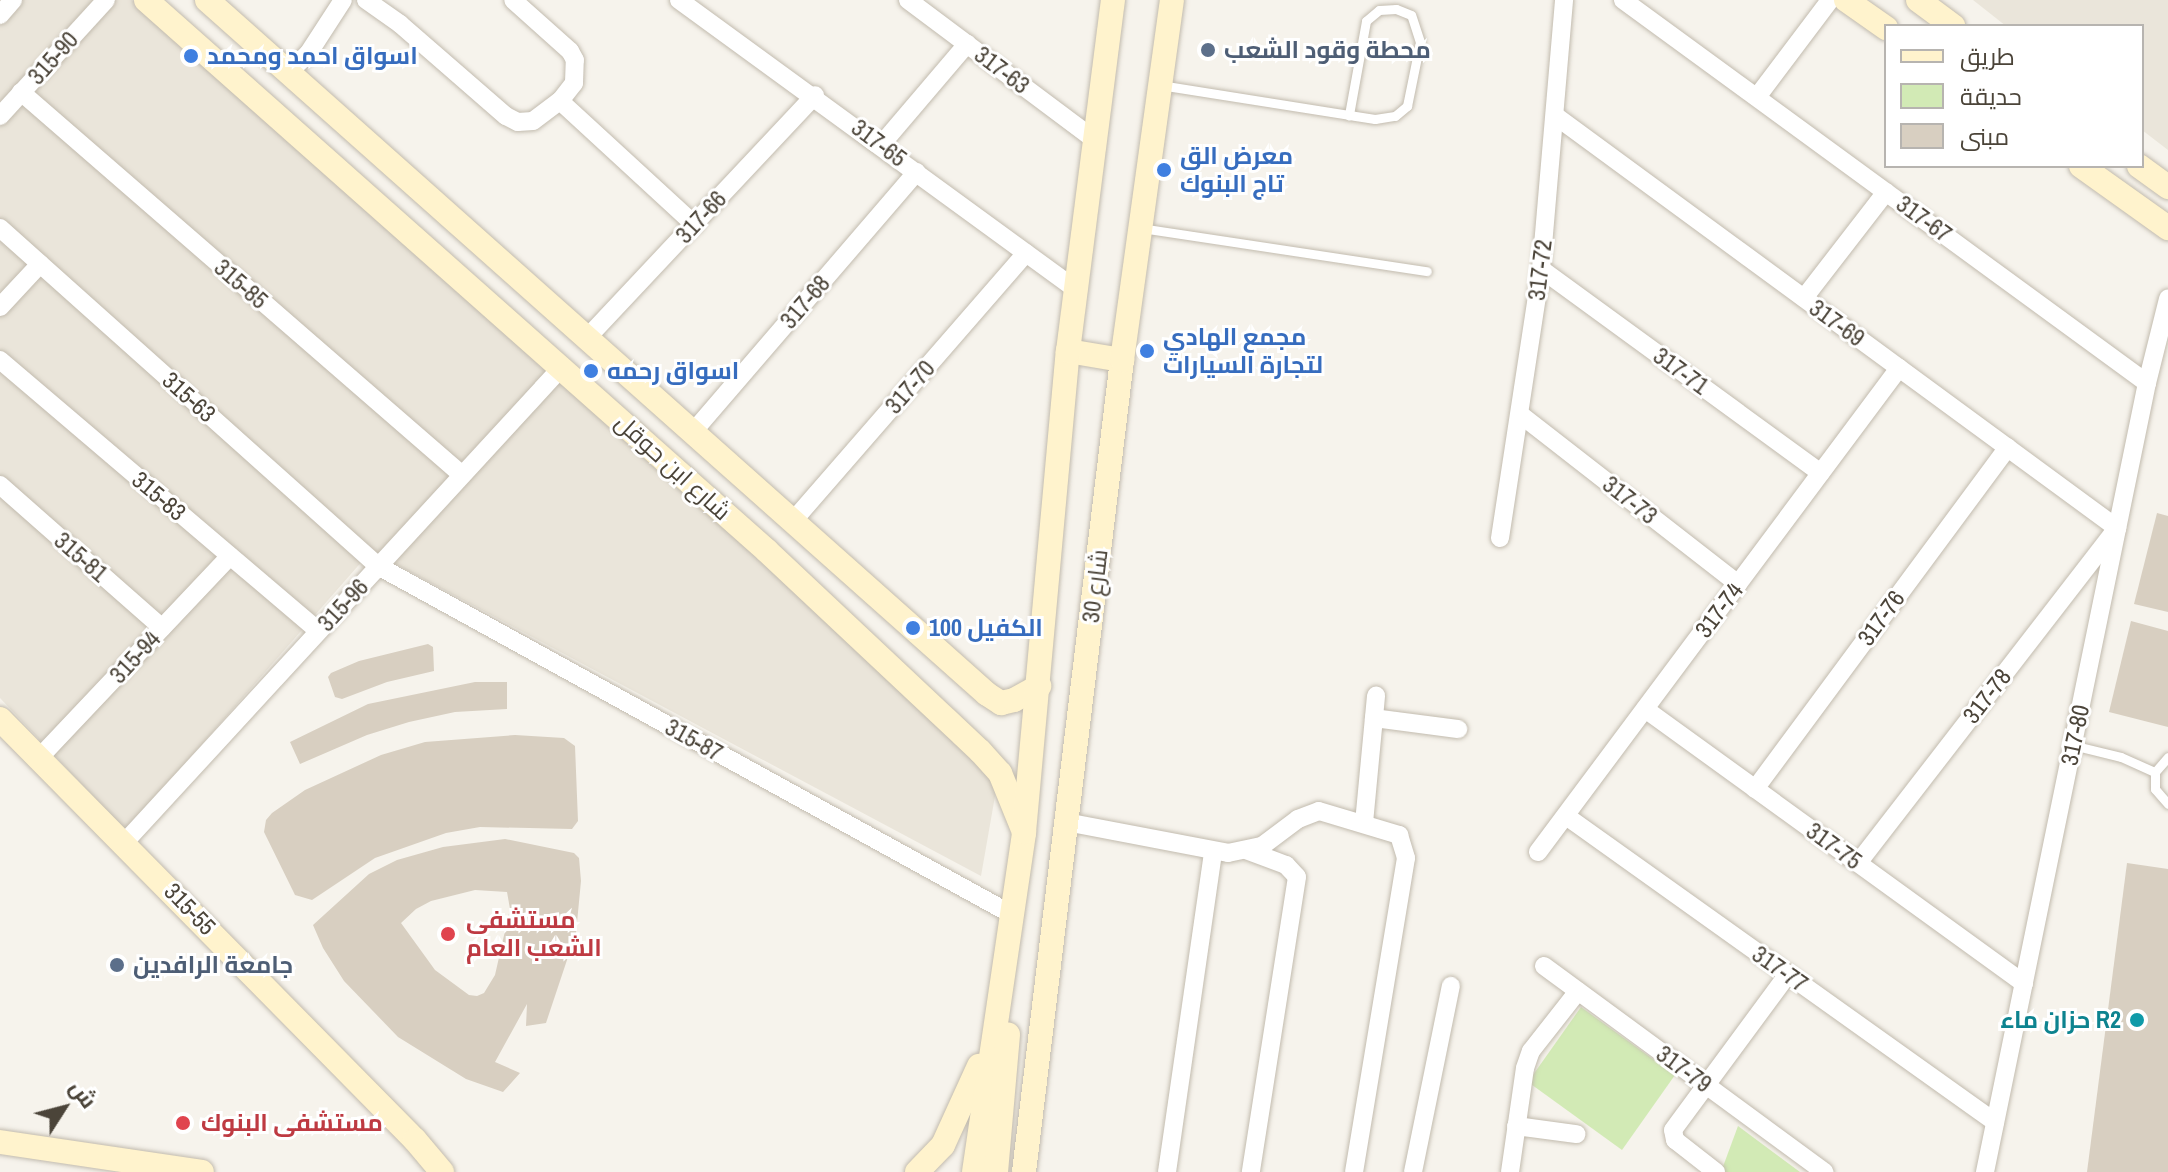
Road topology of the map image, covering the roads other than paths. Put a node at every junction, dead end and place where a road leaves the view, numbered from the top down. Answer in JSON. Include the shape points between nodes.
{"nodes":[{"id":1,"x":13,"y":0,"type":"edge"},
{"id":2,"x":106,"y":0,"type":"edge"},
{"id":3,"x":146,"y":0,"type":"edge"},
{"id":4,"x":207,"y":0,"type":"edge"},
{"id":5,"x":343,"y":0,"type":"edge"},
{"id":6,"x":366,"y":0,"type":"edge"},
{"id":7,"x":513,"y":0,"type":"edge"},
{"id":8,"x":679,"y":0,"type":"edge"},
{"id":9,"x":908,"y":0,"type":"edge"},
{"id":10,"x":1113,"y":0,"type":"edge"},
{"id":11,"x":1172,"y":0,"type":"edge"},
{"id":12,"x":1564,"y":0,"type":"edge"},
{"id":13,"x":1623,"y":0,"type":"edge"},
{"id":14,"x":1830,"y":0,"type":"edge"},
{"id":15,"x":1846,"y":0,"type":"edge"},
{"id":16,"x":1918,"y":0,"type":"edge"},
{"id":17,"x":0,"y":15,"type":"edge"},
{"id":18,"x":1950,"y":24,"type":"edge"},
{"id":19,"x":1884,"y":27,"type":"edge"},
{"id":20,"x":247,"y":36,"type":"junction"},
{"id":21,"x":967,"y":44,"type":"junction"},
{"id":22,"x":221,"y":67,"type":"junction"},
{"id":23,"x":288,"y":73,"type":"junction"},
{"id":24,"x":1160,"y":85,"type":"junction"},
{"id":25,"x":21,"y":92,"type":"junction"},
{"id":26,"x":815,"y":95,"type":"junction"},
{"id":27,"x":1757,"y":97,"type":"junction"},
{"id":28,"x":560,"y":101,"type":"junction"},
{"id":29,"x":1349,"y":115,"type":"junction"},
{"id":30,"x":0,"y":116,"type":"edge"},
{"id":31,"x":1557,"y":117,"type":"junction"},
{"id":32,"x":1095,"y":140,"type":"junction"},
{"id":33,"x":881,"y":145,"type":"junction"},
{"id":34,"x":2084,"y":168,"type":"edge"},
{"id":35,"x":2142,"y":168,"type":"edge"},
{"id":36,"x":917,"y":172,"type":"junction"},
{"id":37,"x":2168,"y":187,"type":"edge"},
{"id":38,"x":1886,"y":192,"type":"junction"},
{"id":39,"x":695,"y":225,"type":"junction"},
{"id":40,"x":0,"y":228,"type":"edge"},
{"id":41,"x":1141,"y":228,"type":"junction"},
{"id":42,"x":2168,"y":228,"type":"edge"},
{"id":43,"x":1026,"y":253,"type":"junction"},
{"id":44,"x":40,"y":264,"type":"junction"},
{"id":45,"x":1541,"y":269,"type":"junction"},
{"id":46,"x":1427,"y":271,"type":"dead end"},
{"id":47,"x":1076,"y":289,"type":"junction"},
{"id":48,"x":1804,"y":298,"type":"junction"},
{"id":49,"x":2168,"y":299,"type":"edge"},
{"id":50,"x":0,"y":307,"type":"edge"},
{"id":51,"x":587,"y":338,"type":"junction"},
{"id":52,"x":1068,"y":351,"type":"junction"},
{"id":53,"x":0,"y":360,"type":"edge"},
{"id":54,"x":1122,"y":360,"type":"junction"},
{"id":55,"x":561,"y":368,"type":"junction"},
{"id":56,"x":1899,"y":368,"type":"junction"},
{"id":57,"x":2147,"y":383,"type":"junction"},
{"id":58,"x":1521,"y":415,"type":"junction"},
{"id":59,"x":693,"y":432,"type":"junction"},
{"id":60,"x":2008,"y":447,"type":"junction"},
{"id":61,"x":1821,"y":473,"type":"junction"},
{"id":62,"x":462,"y":475,"type":"junction"},
{"id":63,"x":0,"y":485,"type":"edge"},
{"id":64,"x":793,"y":521,"type":"junction"},
{"id":65,"x":2117,"y":528,"type":"junction"},
{"id":66,"x":1500,"y":538,"type":"dead end"},
{"id":67,"x":230,"y":556,"type":"junction"},
{"id":68,"x":378,"y":566,"type":"junction"},
{"id":69,"x":1738,"y":584,"type":"junction"},
{"id":70,"x":162,"y":628,"type":"junction"},
{"id":71,"x":318,"y":631,"type":"junction"},
{"id":72,"x":1039,"y":686,"type":"junction"},
{"id":73,"x":1376,"y":696,"type":"dead end"},
{"id":74,"x":1645,"y":709,"type":"junction"},
{"id":75,"x":1374,"y":718,"type":"junction"},
{"id":76,"x":0,"y":719,"type":"edge"},
{"id":77,"x":1458,"y":729,"type":"dead end"},
{"id":78,"x":2072,"y":745,"type":"junction"},
{"id":79,"x":2168,"y":757,"type":"edge"},
{"id":80,"x":39,"y":758,"type":"junction"},
{"id":81,"x":2155,"y":772,"type":"junction"},
{"id":82,"x":1755,"y":789,"type":"junction"},
{"id":83,"x":2168,"y":804,"type":"edge"},
{"id":84,"x":1566,"y":816,"type":"junction"},
{"id":85,"x":1066,"y":822,"type":"junction"},
{"id":86,"x":1364,"y":823,"type":"junction"},
{"id":87,"x":1024,"y":832,"type":"junction"},
{"id":88,"x":125,"y":842,"type":"junction"},
{"id":89,"x":1246,"y":850,"type":"junction"},
{"id":90,"x":1213,"y":852,"type":"junction"},
{"id":91,"x":1538,"y":852,"type":"dead end"},
{"id":92,"x":1858,"y":863,"type":"junction"},
{"id":93,"x":1011,"y":914,"type":"junction"},
{"id":94,"x":1005,"y":957,"type":"junction"},
{"id":95,"x":1544,"y":966,"type":"dead end"},
{"id":96,"x":1788,"y":974,"type":"junction"},
{"id":97,"x":2024,"y":983,"type":"junction"},
{"id":98,"x":1451,"y":986,"type":"dead end"},
{"id":99,"x":1578,"y":991,"type":"junction"},
{"id":100,"x":996,"y":1019,"type":"junction"},
{"id":101,"x":1704,"y":1084,"type":"junction"},
{"id":102,"x":1032,"y":1089,"type":"junction"},
{"id":103,"x":1995,"y":1122,"type":"junction"},
{"id":104,"x":1516,"y":1126,"type":"junction"},
{"id":105,"x":1576,"y":1134,"type":"dead end"},
{"id":106,"x":0,"y":1142,"type":"edge"},
{"id":107,"x":122,"y":1167,"type":"edge"},
{"id":108,"x":202,"y":1172,"type":"edge"},
{"id":109,"x":442,"y":1172,"type":"edge"},
{"id":110,"x":917,"y":1172,"type":"edge"},
{"id":111,"x":974,"y":1172,"type":"edge"},
{"id":112,"x":996,"y":1172,"type":"edge"},
{"id":113,"x":1024,"y":1172,"type":"edge"},
{"id":114,"x":1038,"y":1172,"type":"edge"},
{"id":115,"x":1167,"y":1172,"type":"edge"},
{"id":116,"x":1251,"y":1172,"type":"edge"},
{"id":117,"x":1354,"y":1172,"type":"edge"},
{"id":118,"x":1413,"y":1172,"type":"edge"},
{"id":119,"x":1510,"y":1172,"type":"edge"},
{"id":120,"x":1716,"y":1172,"type":"edge"},
{"id":121,"x":1824,"y":1172,"type":"edge"},
{"id":122,"x":1985,"y":1172,"type":"edge"}],
"edges":[{"from":1,"to":17,"type":"street"},
{"from":2,"to":25,"type":"street","name":"315-90"},
{"from":3,"to":22,"type":"street","name":"شارع ابن حوقل"},
{"from":4,"to":20,"type":"street","name":"شارع ابن حوقل"},
{"from":5,"to":23,"type":"street","via":[[308,54]]},
{"from":6,"to":28,"type":"street","via":[[506,116],[533,121]]},
{"from":7,"to":28,"type":"street","via":[[575,60],[574,83]]},
{"from":8,"to":26,"type":"street","name":"317-65"},
{"from":9,"to":21,"type":"street","name":"317-63"},
{"from":10,"to":32,"type":"street","name":"شارع 30"},
{"from":11,"to":24,"type":"street","name":"شارع 30"},
{"from":12,"to":31,"type":"street","name":"317-72"},
{"from":13,"to":27,"type":"street","name":"317-67"},
{"from":14,"to":27,"type":"street"},
{"from":15,"to":19,"type":"street"},
{"from":16,"to":18,"type":"street"},
{"from":20,"to":22,"type":"street"},
{"from":20,"to":23,"type":"street","name":"شارع ابن حوقل"},
{"from":21,"to":32,"type":"street","name":"317-63"},
{"from":21,"to":33,"type":"street"},
{"from":22,"to":55,"type":"street","name":"شارع ابن حوقل"},
{"from":23,"to":51,"type":"street","name":"شارع ابن حوقل"},
{"from":24,"to":29,"type":"lane"},
{"from":24,"to":41,"type":"street","name":"شارع 30"},
{"from":25,"to":30,"type":"street","name":"315-90"},
{"from":25,"to":62,"type":"street","name":"315-85"},
{"from":26,"to":33,"type":"street","name":"317-65"},
{"from":26,"to":39,"type":"street","name":"317-66"},
{"from":27,"to":38,"type":"street","name":"317-67"},
{"from":28,"to":39,"type":"street"},
{"from":29,"to":29,"type":"lane","via":[[1395,116],[1407,106],[1420,42],[1411,15],[1379,10],[1366,21]]},
{"from":31,"to":45,"type":"street","name":"317-72"},
{"from":31,"to":48,"type":"street","name":"317-69"},
{"from":32,"to":47,"type":"street","name":"شارع 30"},
{"from":33,"to":36,"type":"street","name":"317-65"},
{"from":34,"to":42,"type":"street"},
{"from":35,"to":37,"type":"street"},
{"from":36,"to":43,"type":"street","name":"317-65"},
{"from":36,"to":59,"type":"street","name":"317-68"},
{"from":38,"to":48,"type":"street"},
{"from":38,"to":57,"type":"street","name":"317-67"},
{"from":39,"to":51,"type":"street","name":"317-66"},
{"from":40,"to":44,"type":"street","name":"315-63"},
{"from":41,"to":46,"type":"lane"},
{"from":41,"to":54,"type":"street","name":"شارع 30"},
{"from":43,"to":47,"type":"street","name":"317-65"},
{"from":43,"to":64,"type":"street","name":"317-70"},
{"from":44,"to":50,"type":"street"},
{"from":44,"to":68,"type":"street","name":"315-63"},
{"from":45,"to":58,"type":"street","name":"317-72"},
{"from":45,"to":61,"type":"street","name":"317-71"},
{"from":47,"to":52,"type":"street","name":"شارع 30"},
{"from":48,"to":56,"type":"street","name":"317-69"},
{"from":49,"to":57,"type":"street","name":"317-80"},
{"from":51,"to":59,"type":"street","name":"شارع ابن حوقل"},
{"from":52,"to":54,"type":"street"},
{"from":52,"to":72,"type":"street","name":"شارع 30"},
{"from":53,"to":67,"type":"street","name":"315-83"},
{"from":54,"to":85,"type":"street","name":"شارع 30"},
{"from":55,"to":62,"type":"street","name":"315-96"},
{"from":55,"to":87,"type":"street","name":"شارع ابن حوقل","via":[[980,751],[1000,773]]},
{"from":56,"to":60,"type":"street","name":"317-69"},
{"from":56,"to":61,"type":"street","name":"317-74"},
{"from":57,"to":65,"type":"street","name":"317-80"},
{"from":58,"to":66,"type":"street","name":"317-72"},
{"from":58,"to":69,"type":"street","name":"317-73"},
{"from":59,"to":64,"type":"street","name":"شارع ابن حوقل"},
{"from":60,"to":65,"type":"street","name":"317-69"},
{"from":60,"to":82,"type":"street","name":"317-76"},
{"from":61,"to":69,"type":"street","name":"317-74"},
{"from":62,"to":68,"type":"street","name":"315-96"},
{"from":63,"to":70,"type":"street","name":"315-81"},
{"from":64,"to":72,"type":"street","name":"شارع ابن حوقل","via":[[987,694],[1001,703]]},
{"from":65,"to":78,"type":"street","name":"317-80"},
{"from":65,"to":92,"type":"street","name":"317-78"},
{"from":67,"to":70,"type":"street","name":"315-94"},
{"from":67,"to":71,"type":"street","name":"315-83"},
{"from":68,"to":71,"type":"street","name":"315-96"},
{"from":68,"to":93,"type":"street","name":"315-87"},
{"from":69,"to":74,"type":"street","name":"317-74"},
{"from":70,"to":80,"type":"street","name":"315-94"},
{"from":71,"to":88,"type":"street","name":"315-96"},
{"from":72,"to":87,"type":"street","name":"شارع 30"},
{"from":73,"to":75,"type":"street"},
{"from":74,"to":82,"type":"street","name":"317-75"},
{"from":74,"to":84,"type":"street","name":"317-74"},
{"from":75,"to":77,"type":"street"},
{"from":75,"to":86,"type":"street"},
{"from":76,"to":80,"type":"street","name":"315-55"},
{"from":78,"to":81,"type":"lane"},
{"from":78,"to":97,"type":"street","name":"317-80"},
{"from":79,"to":81,"type":"lane"},
{"from":80,"to":88,"type":"street","name":"315-55"},
{"from":81,"to":83,"type":"lane","via":[[2155,789]]},
{"from":82,"to":92,"type":"street","name":"317-75"},
{"from":84,"to":91,"type":"street","name":"317-74"},
{"from":84,"to":96,"type":"street","name":"317-77"},
{"from":85,"to":90,"type":"street"},
{"from":85,"to":102,"type":"street","name":"شارع 30"},
{"from":86,"to":89,"type":"street","via":[[1330,812],[1308,814],[1275,839]]},
{"from":86,"to":117,"type":"street","via":[[1399,835],[1406,858]]},
{"from":87,"to":93,"type":"street","name":"شارع 30"},
{"from":88,"to":109,"type":"street","name":"315-55"},
{"from":89,"to":90,"type":"street"},
{"from":89,"to":116,"type":"street","via":[[1286,865],[1297,877]]},
{"from":90,"to":115,"type":"street"},
{"from":92,"to":97,"type":"street","name":"317-75"},
{"from":93,"to":94,"type":"street","name":"شارع 30"},
{"from":94,"to":100,"type":"street","name":"شارع 30"},
{"from":94,"to":112,"type":"street","via":[[1008,1039]]},
{"from":95,"to":99,"type":"street","name":"317-79"},
{"from":96,"to":101,"type":"street"},
{"from":96,"to":103,"type":"street","name":"317-77"},
{"from":97,"to":103,"type":"street","name":"317-80"},
{"from":98,"to":118,"type":"street"},
{"from":99,"to":101,"type":"street","name":"317-79"},
{"from":99,"to":104,"type":"street","via":[[1531,1051]]},
{"from":100,"to":110,"type":"street","via":[[943,1145]]},
{"from":100,"to":111,"type":"street","name":"شارع 30"},
{"from":101,"to":120,"type":"street","via":[[1673,1130],[1675,1140]]},
{"from":101,"to":121,"type":"street","name":"317-79"},
{"from":102,"to":113,"type":"street","name":"شارع 30"},
{"from":102,"to":114,"type":"street"},
{"from":103,"to":122,"type":"street","name":"317-80"},
{"from":104,"to":105,"type":"street"},
{"from":104,"to":119,"type":"street"},
{"from":106,"to":107,"type":"street"},
{"from":107,"to":108,"type":"street"}]}
